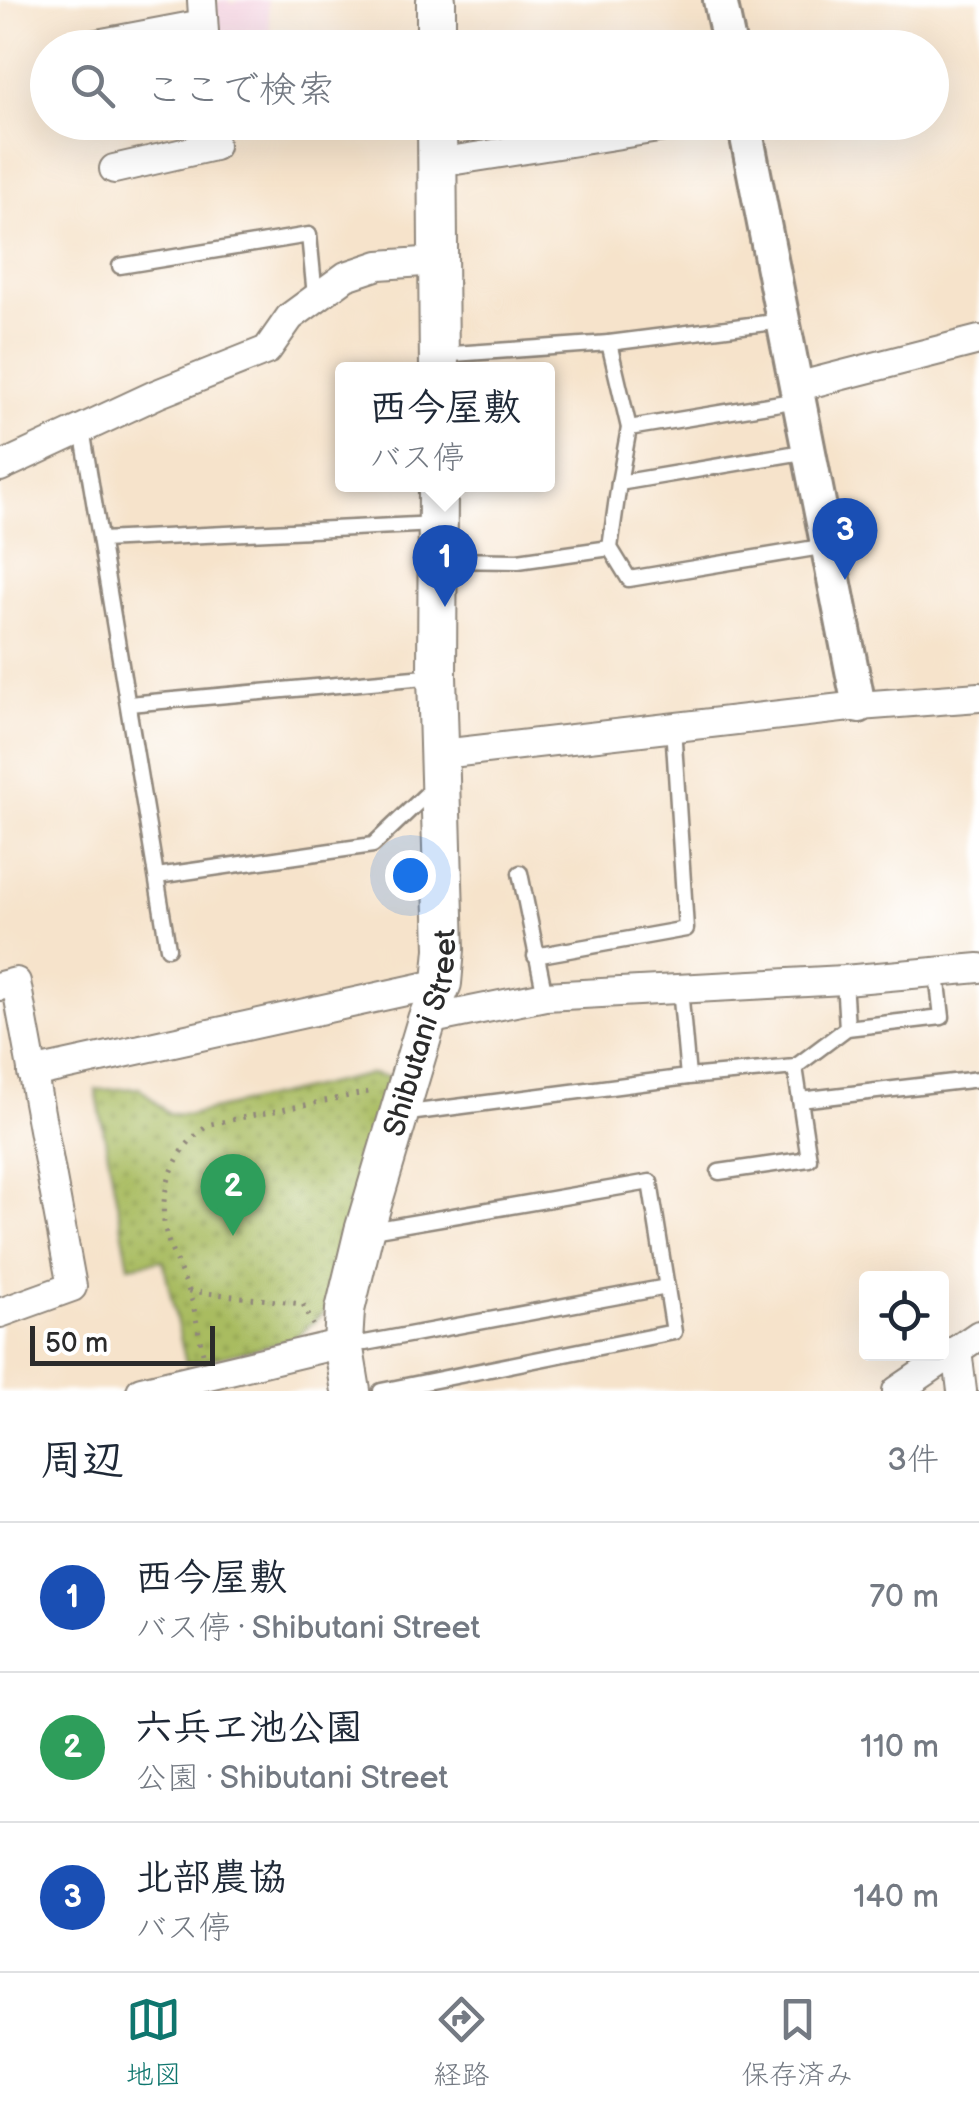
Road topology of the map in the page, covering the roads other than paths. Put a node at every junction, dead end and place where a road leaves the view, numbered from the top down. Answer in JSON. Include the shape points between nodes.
{"nodes":[{"id":1,"x":436,"y":0,"type":"edge"},
{"id":2,"x":720,"y":0,"type":"edge"},
{"id":3,"x":203,"y":24,"type":"edge"},
{"id":4,"x":171,"y":30,"type":"edge"},
{"id":5,"x":436,"y":30,"type":"edge"},
{"id":6,"x":726,"y":30,"type":"edge"},
{"id":7,"x":214,"y":140,"type":"edge"},
{"id":8,"x":437,"y":140,"type":"edge"},
{"id":9,"x":582,"y":140,"type":"edge"},
{"id":10,"x":748,"y":140,"type":"edge"},
{"id":11,"x":437,"y":163,"type":"junction"},
{"id":12,"x":114,"y":169,"type":"dead end"},
{"id":13,"x":438,"y":261,"type":"junction"},
{"id":14,"x":120,"y":266,"type":"dead end"},
{"id":15,"x":315,"y":296,"type":"junction"},
{"id":16,"x":783,"y":320,"type":"junction"},
{"id":17,"x":979,"y":340,"type":"edge"},
{"id":18,"x":609,"y":342,"type":"junction"},
{"id":19,"x":439,"y":362,"type":"edge"},
{"id":20,"x":798,"y":393,"type":"junction"},
{"id":21,"x":629,"y":428,"type":"junction"},
{"id":22,"x":82,"y":429,"type":"junction"},
{"id":23,"x":809,"y":451,"type":"junction"},
{"id":24,"x":0,"y":467,"type":"edge"},
{"id":25,"x":619,"y":483,"type":"junction"},
{"id":26,"x":438,"y":492,"type":"edge"},
{"id":27,"x":101,"y":540,"type":"junction"},
{"id":28,"x":438,"y":542,"type":"junction"},
{"id":29,"x":828,"y":546,"type":"junction"},
{"id":30,"x":610,"y":548,"type":"junction"},
{"id":31,"x":437,"y":676,"type":"junction"},
{"id":32,"x":979,"y":697,"type":"edge"},
{"id":33,"x":129,"y":704,"type":"junction"},
{"id":34,"x":859,"y":706,"type":"junction"},
{"id":35,"x":672,"y":726,"type":"junction"},
{"id":36,"x":442,"y":766,"type":"junction"},
{"id":37,"x":520,"y":873,"type":"dead end"},
{"id":38,"x":157,"y":876,"type":"junction"},
{"id":39,"x":168,"y":948,"type":"dead end"},
{"id":40,"x":535,"y":956,"type":"junction"},
{"id":41,"x":979,"y":968,"type":"edge"},
{"id":42,"x":937,"y":974,"type":"junction"},
{"id":43,"x":844,"y":980,"type":"junction"},
{"id":44,"x":442,"y":983,"type":"junction"},
{"id":45,"x":0,"y":986,"type":"edge"},
{"id":46,"x":680,"y":987,"type":"junction"},
{"id":47,"x":545,"y":996,"type":"junction"},
{"id":48,"x":427,"y":1020,"type":"junction"},
{"id":49,"x":847,"y":1028,"type":"junction"},
{"id":50,"x":795,"y":1067,"type":"junction"},
{"id":51,"x":32,"y":1073,"type":"junction"},
{"id":52,"x":688,"y":1077,"type":"junction"},
{"id":53,"x":979,"y":1079,"type":"edge"},
{"id":54,"x":800,"y":1100,"type":"junction"},
{"id":55,"x":390,"y":1103,"type":"junction"},
{"id":56,"x":718,"y":1172,"type":"dead end"},
{"id":57,"x":364,"y":1231,"type":"junction"},
{"id":58,"x":667,"y":1288,"type":"junction"},
{"id":59,"x":0,"y":1313,"type":"edge"},
{"id":60,"x":328,"y":1336,"type":"junction"},
{"id":61,"x":968,"y":1343,"type":"edge"},
{"id":62,"x":141,"y":1391,"type":"edge"},
{"id":63,"x":351,"y":1391,"type":"edge"},
{"id":64,"x":381,"y":1391,"type":"edge"},
{"id":65,"x":896,"y":1391,"type":"edge"},
{"id":66,"x":962,"y":1391,"type":"edge"}],
"edges":[{"from":1,"to":5,"type":"main road"},
{"from":2,"to":6,"type":"street"},
{"from":3,"to":4,"type":"street"},
{"from":7,"to":12,"type":"street","via":[[214,146]]},
{"from":8,"to":11,"type":"main road"},
{"from":9,"to":11,"type":"street"},
{"from":10,"to":16,"type":"street"},
{"from":11,"to":13,"type":"main road"},
{"from":13,"to":15,"type":"street","via":[[379,266]]},
{"from":13,"to":19,"type":"main road"},
{"from":14,"to":15,"type":"lane","via":[[310,235]]},
{"from":15,"to":22,"type":"street","via":[[266,350]]},
{"from":16,"to":18,"type":"lane"},
{"from":16,"to":20,"type":"street"},
{"from":17,"to":20,"type":"street"},
{"from":18,"to":19,"type":"lane"},
{"from":18,"to":21,"type":"lane"},
{"from":20,"to":21,"type":"lane"},
{"from":20,"to":23,"type":"street"},
{"from":21,"to":25,"type":"lane"},
{"from":22,"to":24,"type":"street"},
{"from":22,"to":27,"type":"lane"},
{"from":23,"to":25,"type":"lane"},
{"from":23,"to":29,"type":"street"},
{"from":25,"to":30,"type":"lane"},
{"from":26,"to":28,"type":"main road","name":"Shibutani Street"},
{"from":27,"to":28,"type":"lane"},
{"from":27,"to":33,"type":"lane"},
{"from":28,"to":30,"type":"lane","via":[[518,561]]},
{"from":28,"to":31,"type":"main road","name":"Shibutani Street"},
{"from":29,"to":30,"type":"lane","via":[[629,580]]},
{"from":29,"to":34,"type":"street"},
{"from":31,"to":33,"type":"lane"},
{"from":31,"to":36,"type":"main road","name":"Shibutani Street"},
{"from":32,"to":34,"type":"street"},
{"from":33,"to":38,"type":"lane"},
{"from":34,"to":35,"type":"street"},
{"from":35,"to":36,"type":"street"},
{"from":35,"to":40,"type":"lane","via":[[686,929]]},
{"from":36,"to":38,"type":"lane","via":[[373,845]]},
{"from":36,"to":44,"type":"main road","name":"Shibutani Street"},
{"from":37,"to":40,"type":"lane"},
{"from":38,"to":39,"type":"lane"},
{"from":40,"to":47,"type":"lane"},
{"from":41,"to":42,"type":"street"},
{"from":42,"to":43,"type":"street"},
{"from":42,"to":49,"type":"lane","via":[[942,1017]]},
{"from":43,"to":46,"type":"street"},
{"from":43,"to":49,"type":"lane"},
{"from":44,"to":48,"type":"main road","name":"Shibutani Street"},
{"from":44,"to":51,"type":"street"},
{"from":45,"to":51,"type":"street","via":[[16,982]]},
{"from":46,"to":47,"type":"street"},
{"from":46,"to":52,"type":"lane"},
{"from":47,"to":48,"type":"street"},
{"from":48,"to":55,"type":"main road","name":"Shibutani Street"},
{"from":49,"to":50,"type":"lane"},
{"from":50,"to":52,"type":"lane"},
{"from":50,"to":54,"type":"lane"},
{"from":51,"to":59,"type":"street","via":[[72,1286]]},
{"from":52,"to":55,"type":"lane"},
{"from":53,"to":54,"type":"lane"},
{"from":54,"to":56,"type":"lane","via":[[809,1159]]},
{"from":55,"to":57,"type":"main road","name":"Shibutani Street"},
{"from":57,"to":58,"type":"lane","via":[[650,1182]]},
{"from":57,"to":60,"type":"main road","name":"Shibutani Street","via":[[345,1310]]},
{"from":58,"to":60,"type":"lane","via":[[366,1343]]},
{"from":58,"to":64,"type":"lane","via":[[674,1332]]},
{"from":60,"to":62,"type":"street"},
{"from":60,"to":63,"type":"main road","name":"Shibutani Street"},
{"from":61,"to":65,"type":"street"},
{"from":61,"to":66,"type":"street"}]}
